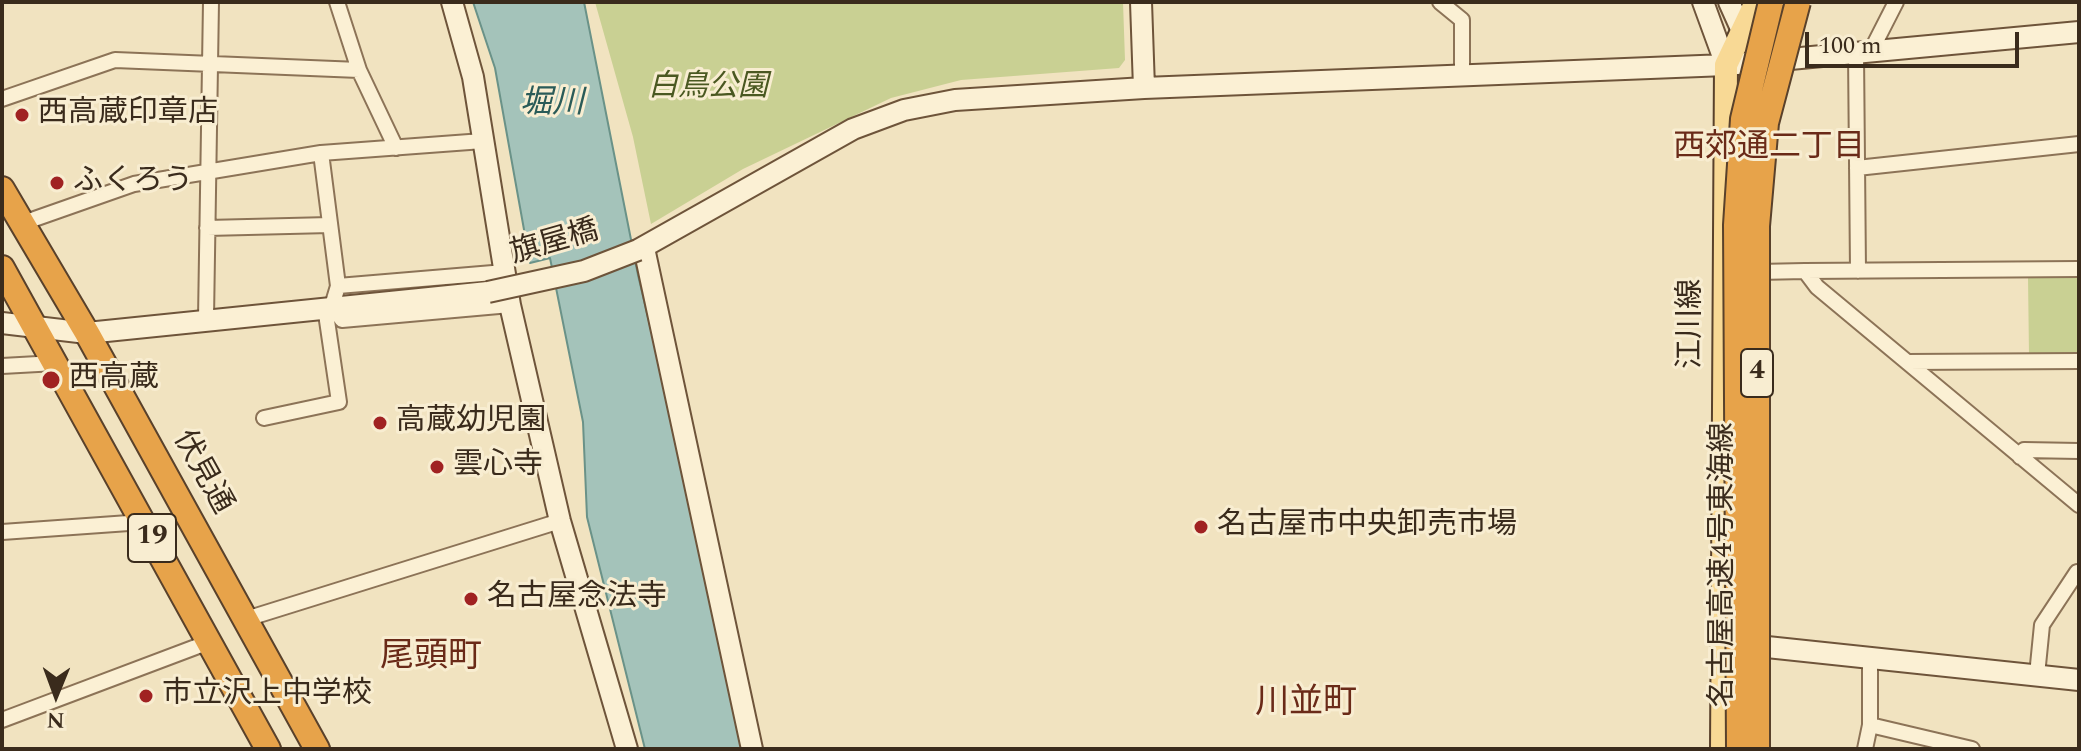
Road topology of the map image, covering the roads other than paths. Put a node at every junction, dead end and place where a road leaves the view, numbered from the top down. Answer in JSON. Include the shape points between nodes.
{"nodes":[{"id":1,"x":211,"y":2,"type":"edge"},
{"id":2,"x":337,"y":2,"type":"edge"},
{"id":3,"x":452,"y":2,"type":"edge"},
{"id":4,"x":1141,"y":2,"type":"edge"},
{"id":5,"x":1440,"y":2,"type":"edge"},
{"id":6,"x":1703,"y":2,"type":"edge"},
{"id":7,"x":1729,"y":2,"type":"edge"},
{"id":8,"x":1756,"y":2,"type":"edge"},
{"id":9,"x":1771,"y":2,"type":"edge"},
{"id":10,"x":1795,"y":2,"type":"edge"},
{"id":11,"x":1896,"y":2,"type":"edge"},
{"id":12,"x":2079,"y":32,"type":"edge"},
{"id":13,"x":1742,"y":35,"type":"junction"},
{"id":14,"x":1863,"y":52,"type":"junction"},
{"id":15,"x":1763,"y":62,"type":"junction"},
{"id":16,"x":210,"y":64,"type":"junction"},
{"id":17,"x":1726,"y":65,"type":"junction"},
{"id":18,"x":359,"y":70,"type":"junction"},
{"id":19,"x":1462,"y":76,"type":"junction"},
{"id":20,"x":1144,"y":88,"type":"junction"},
{"id":21,"x":2,"y":99,"type":"edge"},
{"id":22,"x":483,"y":141,"type":"junction"},
{"id":23,"x":2079,"y":144,"type":"edge"},
{"id":24,"x":396,"y":148,"type":"junction"},
{"id":25,"x":321,"y":153,"type":"junction"},
{"id":26,"x":1857,"y":168,"type":"junction"},
{"id":27,"x":208,"y":172,"type":"junction"},
{"id":28,"x":2,"y":189,"type":"edge"},
{"id":29,"x":23,"y":223,"type":"junction"},
{"id":30,"x":330,"y":225,"type":"junction"},
{"id":31,"x":207,"y":228,"type":"junction"},
{"id":32,"x":641,"y":249,"type":"junction"},
{"id":33,"x":2,"y":268,"type":"edge"},
{"id":34,"x":2079,"y":269,"type":"edge"},
{"id":35,"x":1805,"y":271,"type":"junction"},
{"id":36,"x":1858,"y":271,"type":"junction"},
{"id":37,"x":505,"y":272,"type":"junction"},
{"id":38,"x":1758,"y":272,"type":"junction"},
{"id":39,"x":338,"y":286,"type":"junction"},
{"id":40,"x":510,"y":305,"type":"junction"},
{"id":41,"x":333,"y":311,"type":"junction"},
{"id":42,"x":206,"y":318,"type":"junction"},
{"id":43,"x":2,"y":323,"type":"edge"},
{"id":44,"x":36,"y":326,"type":"junction"},
{"id":45,"x":87,"y":333,"type":"junction"},
{"id":46,"x":2079,"y":361,"type":"edge"},
{"id":47,"x":1907,"y":362,"type":"junction"},
{"id":48,"x":56,"y":363,"type":"junction"},
{"id":49,"x":2,"y":366,"type":"edge"},
{"id":50,"x":264,"y":418,"type":"dead end"},
{"id":51,"x":2079,"y":451,"type":"edge"},
{"id":52,"x":2020,"y":457,"type":"junction"},
{"id":53,"x":2079,"y":505,"type":"edge"},
{"id":54,"x":560,"y":521,"type":"junction"},
{"id":55,"x":143,"y":522,"type":"junction"},
{"id":56,"x":2,"y":532,"type":"edge"},
{"id":57,"x":2079,"y":574,"type":"edge"},
{"id":58,"x":246,"y":619,"type":"junction"},
{"id":59,"x":209,"y":642,"type":"junction"},
{"id":60,"x":1767,"y":647,"type":"junction"},
{"id":61,"x":1870,"y":658,"type":"junction"},
{"id":62,"x":2037,"y":675,"type":"junction"},
{"id":63,"x":2079,"y":680,"type":"edge"},
{"id":64,"x":2,"y":720,"type":"edge"},
{"id":65,"x":1870,"y":725,"type":"junction"},
{"id":66,"x":268,"y":749,"type":"edge"},
{"id":67,"x":317,"y":749,"type":"edge"},
{"id":68,"x":627,"y":749,"type":"edge"},
{"id":69,"x":752,"y":749,"type":"edge"},
{"id":70,"x":1722,"y":749,"type":"edge"},
{"id":71,"x":1739,"y":749,"type":"edge"},
{"id":72,"x":1757,"y":749,"type":"edge"},
{"id":73,"x":1767,"y":749,"type":"edge"},
{"id":74,"x":1865,"y":749,"type":"edge"},
{"id":75,"x":1972,"y":749,"type":"edge"}],
"edges":[{"from":1,"to":16,"type":"street"},
{"from":2,"to":18,"type":"street"},
{"from":3,"to":22,"type":"street","via":[[473,77]]},
{"from":4,"to":20,"type":"street"},
{"from":5,"to":19,"type":"street","via":[[1462,20]]},
{"from":6,"to":17,"type":"street"},
{"from":7,"to":13,"type":"street"},
{"from":8,"to":13,"type":"main road","name":"江川線"},
{"from":9,"to":71,"type":"highway","name":"名古屋高速4号東海線","number":"4","bridge":true,"via":[[1743,119],[1736,225]]},
{"from":10,"to":15,"type":"main road"},
{"from":10,"to":72,"type":"highway","name":"名古屋高速4号東海線","number":"4","bridge":true,"via":[[1766,123],[1758,211]]},
{"from":11,"to":14,"type":"street"},
{"from":12,"to":14,"type":"street","name":"旗屋橋"},
{"from":13,"to":15,"type":"street"},
{"from":13,"to":17,"type":"main road","name":"江川線"},
{"from":14,"to":15,"type":"street","name":"旗屋橋"},
{"from":14,"to":26,"type":"street"},
{"from":15,"to":17,"type":"street","name":"旗屋橋"},
{"from":15,"to":38,"type":"main road"},
{"from":16,"to":18,"type":"street"},
{"from":16,"to":21,"type":"street","via":[[115,60]]},
{"from":16,"to":27,"type":"street"},
{"from":17,"to":19,"type":"street","name":"旗屋橋"},
{"from":17,"to":70,"type":"main road","name":"江川線"},
{"from":18,"to":24,"type":"street"},
{"from":19,"to":20,"type":"street","name":"旗屋橋"},
{"from":20,"to":32,"type":"street","name":"旗屋橋","via":[[997,95],[904,110],[811,151]]},
{"from":22,"to":24,"type":"street"},
{"from":22,"to":37,"type":"street"},
{"from":23,"to":26,"type":"street"},
{"from":24,"to":25,"type":"street"},
{"from":25,"to":27,"type":"street"},
{"from":25,"to":30,"type":"street"},
{"from":26,"to":36,"type":"street"},
{"from":27,"to":29,"type":"street","via":[[134,184]]},
{"from":27,"to":31,"type":"street"},
{"from":28,"to":29,"type":"highway","name":"伏見通","number":"19"},
{"from":29,"to":45,"type":"highway","name":"伏見通","number":"19"},
{"from":30,"to":31,"type":"street"},
{"from":30,"to":39,"type":"street"},
{"from":31,"to":42,"type":"street"},
{"from":32,"to":41,"type":"street","name":"旗屋橋","bridge":true,"via":[[584,271],[488,292]]},
{"from":32,"to":69,"type":"street"},
{"from":33,"to":44,"type":"highway","number":"19"},
{"from":34,"to":36,"type":"street"},
{"from":35,"to":36,"type":"street"},
{"from":35,"to":38,"type":"street"},
{"from":35,"to":47,"type":"street"},
{"from":37,"to":39,"type":"street"},
{"from":37,"to":40,"type":"street"},
{"from":38,"to":60,"type":"main road"},
{"from":39,"to":41,"type":"street"},
{"from":40,"to":41,"type":"street"},
{"from":40,"to":54,"type":"street"},
{"from":41,"to":42,"type":"street","name":"旗屋橋"},
{"from":41,"to":50,"type":"street","via":[[339,402]]},
{"from":42,"to":45,"type":"street","name":"旗屋橋"},
{"from":43,"to":44,"type":"street","name":"旗屋橋"},
{"from":44,"to":45,"type":"street","name":"旗屋橋"},
{"from":44,"to":48,"type":"highway","number":"19"},
{"from":45,"to":58,"type":"highway","name":"伏見通","number":"19"},
{"from":46,"to":47,"type":"street"},
{"from":47,"to":52,"type":"street"},
{"from":48,"to":49,"type":"street"},
{"from":48,"to":55,"type":"highway","number":"19"},
{"from":51,"to":52,"type":"street","via":[[2024,450]]},
{"from":52,"to":53,"type":"street"},
{"from":54,"to":58,"type":"street"},
{"from":54,"to":68,"type":"street"},
{"from":55,"to":56,"type":"street"},
{"from":55,"to":59,"type":"highway","number":"19"},
{"from":57,"to":62,"type":"street","via":[[2042,625]]},
{"from":58,"to":67,"type":"highway","name":"伏見通","number":"19"},
{"from":59,"to":64,"type":"street"},
{"from":59,"to":66,"type":"highway","number":"19"},
{"from":60,"to":61,"type":"street"},
{"from":60,"to":73,"type":"main road"},
{"from":61,"to":62,"type":"street"},
{"from":61,"to":65,"type":"street"},
{"from":62,"to":63,"type":"street"},
{"from":65,"to":74,"type":"street"},
{"from":65,"to":75,"type":"street"}]}
